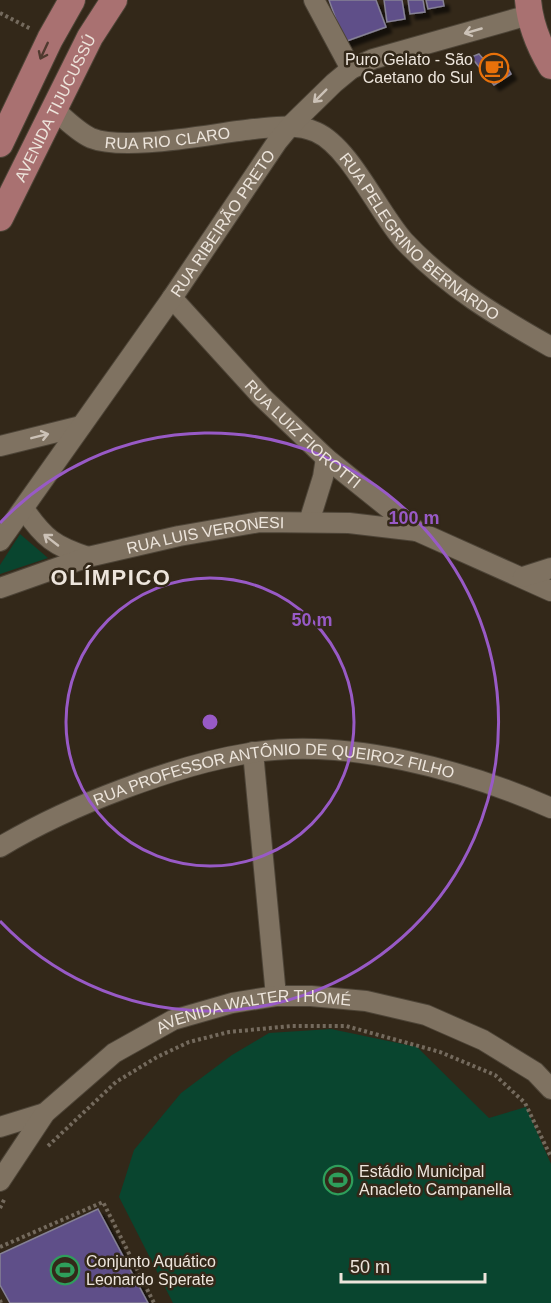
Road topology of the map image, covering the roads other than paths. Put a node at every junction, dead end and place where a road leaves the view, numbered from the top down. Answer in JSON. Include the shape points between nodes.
{"nodes":[{"id":1,"x":72,"y":0,"type":"edge"},
{"id":2,"x":114,"y":0,"type":"edge"},
{"id":3,"x":314,"y":0,"type":"edge"},
{"id":4,"x":528,"y":8,"type":"edge"},
{"id":5,"x":551,"y":66,"type":"edge"},
{"id":6,"x":351,"y":69,"type":"junction"},
{"id":7,"x":55,"y":110,"type":"junction"},
{"id":8,"x":291,"y":125,"type":"junction"},
{"id":9,"x":0,"y":144,"type":"edge"},
{"id":10,"x":0,"y":218,"type":"edge"},
{"id":11,"x":172,"y":298,"type":"junction"},
{"id":12,"x":551,"y":347,"type":"edge"},
{"id":13,"x":81,"y":426,"type":"junction"},
{"id":14,"x":0,"y":446,"type":"edge"},
{"id":15,"x":326,"y":458,"type":"junction"},
{"id":16,"x":24,"y":509,"type":"junction"},
{"id":17,"x":309,"y":522,"type":"junction"},
{"id":18,"x":417,"y":531,"type":"junction"},
{"id":19,"x":0,"y":541,"type":"edge"},
{"id":20,"x":88,"y":557,"type":"junction"},
{"id":21,"x":551,"y":568,"type":"edge"},
{"id":22,"x":523,"y":577,"type":"junction"},
{"id":23,"x":0,"y":588,"type":"edge"},
{"id":24,"x":551,"y":591,"type":"edge"},
{"id":25,"x":253,"y":752,"type":"junction"},
{"id":26,"x":551,"y":808,"type":"edge"},
{"id":27,"x":0,"y":847,"type":"edge"},
{"id":28,"x":276,"y":996,"type":"junction"},
{"id":29,"x":551,"y":1089,"type":"edge"},
{"id":30,"x":45,"y":1113,"type":"junction"},
{"id":31,"x":0,"y":1126,"type":"edge"},
{"id":32,"x":5,"y":1187,"type":"edge"}],
"edges":[{"from":1,"to":9,"type":"main road","name":"AVENIDA TIJUCUSSÚ","one_way":true},
{"from":2,"to":7,"type":"main road","name":"AVENIDA TIJUCUSSÚ","via":[[90,37]]},
{"from":3,"to":6,"type":"street"},
{"from":4,"to":5,"type":"main road","via":[[541,49]]},
{"from":4,"to":6,"type":"street","name":"RUA RIBEIRÃO PRETO","one_way":true},
{"from":6,"to":8,"type":"street","name":"RUA RIBEIRÃO PRETO","one_way":true},
{"from":7,"to":8,"type":"street","name":"RUA RIO CLARO","via":[[91,138],[112,143]]},
{"from":7,"to":10,"type":"main road","name":"AVENIDA TIJUCUSSÚ"},
{"from":8,"to":11,"type":"street","name":"RUA RIBEIRÃO PRETO"},
{"from":8,"to":12,"type":"street","name":"RUA PELEGRINO BERNARDO","via":[[334,142],[403,239],[435,272],[494,315]]},
{"from":11,"to":13,"type":"street","name":"RUA RIBEIRÃO PRETO"},
{"from":11,"to":15,"type":"street","name":"RUA LUIZ FIOROTTI","via":[[261,397]]},
{"from":14,"to":13,"type":"street","one_way":true},
{"from":13,"to":16,"type":"street","name":"RUA RIBEIRÃO PRETO"},
{"from":15,"to":17,"type":"street"},
{"from":15,"to":18,"type":"street","name":"RUA LUIZ FIOROTTI"},
{"from":16,"to":19,"type":"street","name":"RUA RIBEIRÃO PRETO"},
{"from":20,"to":16,"type":"street","one_way":true,"via":[[49,540]]},
{"from":17,"to":18,"type":"street","name":"RUA LUIS VERONESI"},
{"from":17,"to":20,"type":"street","name":"RUA LUIS VERONESI","via":[[260,522]]},
{"from":18,"to":22,"type":"street","name":"RUA LUIZ FIOROTTI"},
{"from":20,"to":23,"type":"street","name":"RUA LUIS VERONESI"},
{"from":21,"to":22,"type":"street"},
{"from":22,"to":24,"type":"street","name":"RUA LUIZ FIOROTTI"},
{"from":25,"to":26,"type":"street","name":"RUA PROFESSOR ANTÔNIO DE QUEIROZ FILHO","via":[[297,749],[365,753],[434,767],[512,791]]},
{"from":25,"to":27,"type":"street","name":"RUA PROFESSOR ANTÔNIO DE QUEIROZ FILHO","via":[[204,761],[73,808]]},
{"from":25,"to":28,"type":"street"},
{"from":28,"to":29,"type":"street","name":"AVENIDA WALTER THOMÉ","via":[[366,1001],[426,1015],[483,1040],[535,1072]]},
{"from":28,"to":30,"type":"street","name":"AVENIDA WALTER THOMÉ","via":[[232,1003],[173,1020],[114,1053]]},
{"from":30,"to":31,"type":"street"},
{"from":30,"to":32,"type":"street","name":"AVENIDA WALTER THOMÉ"}]}
